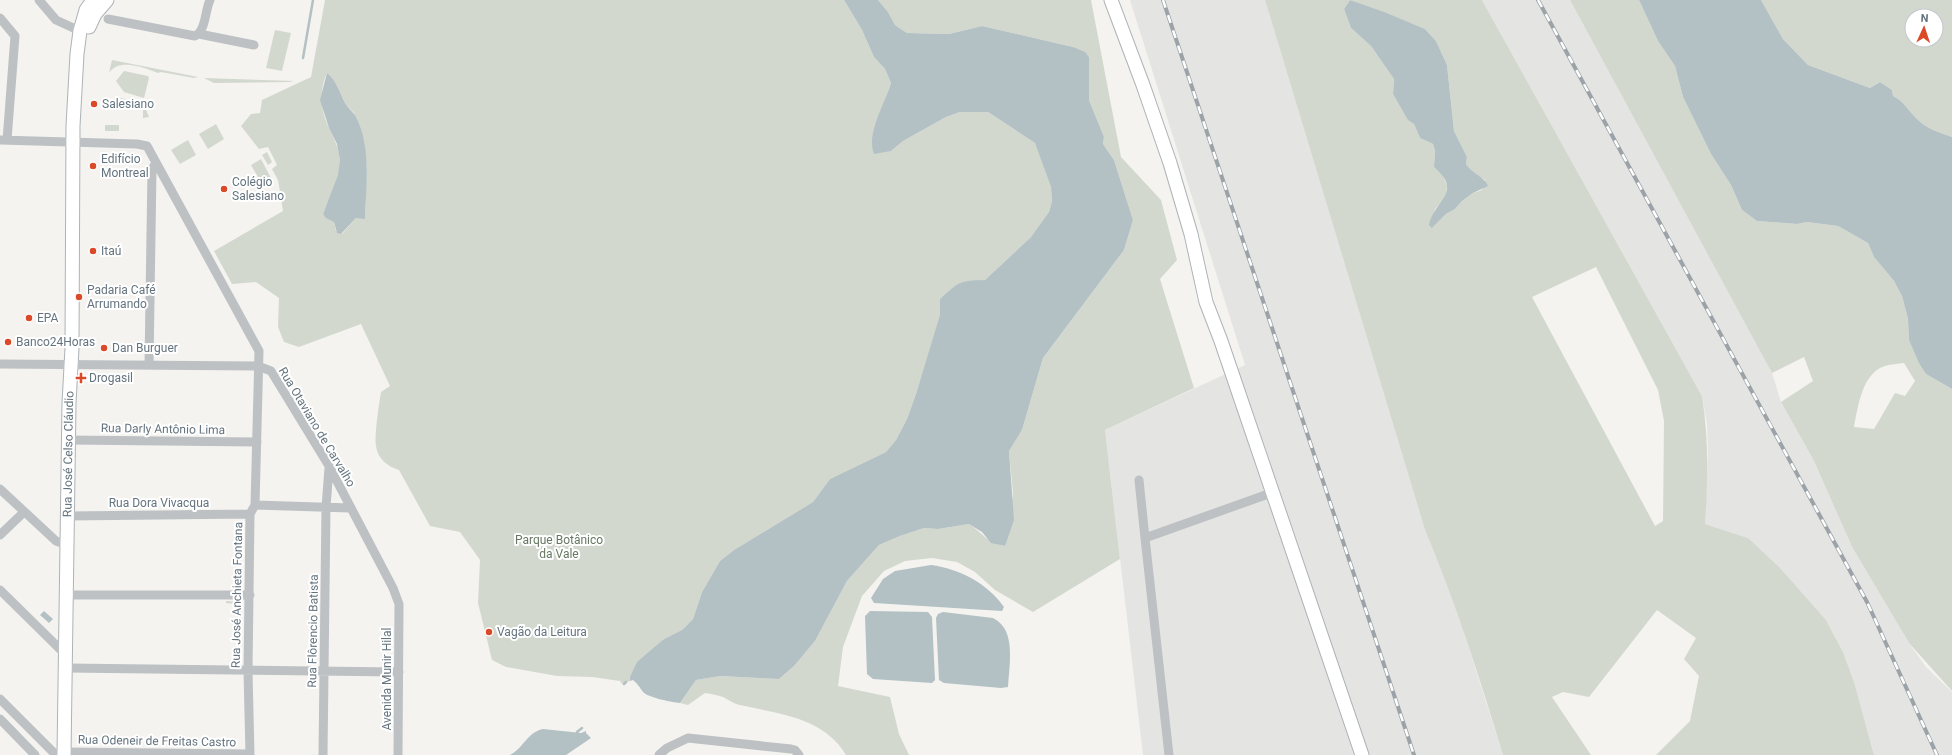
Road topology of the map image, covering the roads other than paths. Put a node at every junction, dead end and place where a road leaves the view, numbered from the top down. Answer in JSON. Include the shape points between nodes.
{"nodes":[{"id":1,"x":39,"y":0,"type":"edge"},
{"id":2,"x":93,"y":0,"type":"edge"},
{"id":3,"x":107,"y":0,"type":"edge"},
{"id":4,"x":1110,"y":0,"type":"edge"},
{"id":5,"x":207,"y":1,"type":"edge"},
{"id":6,"x":0,"y":18,"type":"edge"},
{"id":7,"x":108,"y":19,"type":"dead end"},
{"id":8,"x":80,"y":31,"type":"junction"},
{"id":9,"x":199,"y":34,"type":"junction"},
{"id":10,"x":254,"y":45,"type":"dead end"},
{"id":11,"x":4,"y":140,"type":"edge"},
{"id":12,"x":75,"y":145,"type":"junction"},
{"id":13,"x":156,"y":163,"type":"junction"},
{"id":14,"x":0,"y":364,"type":"edge"},
{"id":15,"x":71,"y":364,"type":"junction"},
{"id":16,"x":149,"y":365,"type":"junction"},
{"id":17,"x":258,"y":366,"type":"junction"},
{"id":18,"x":69,"y":440,"type":"junction"},
{"id":19,"x":257,"y":442,"type":"junction"},
{"id":20,"x":329,"y":466,"type":"junction"},
{"id":21,"x":1139,"y":480,"type":"dead end"},
{"id":22,"x":0,"y":489,"type":"edge"},
{"id":23,"x":1272,"y":493,"type":"junction"},
{"id":24,"x":255,"y":505,"type":"junction"},
{"id":25,"x":326,"y":507,"type":"junction"},
{"id":26,"x":350,"y":508,"type":"junction"},
{"id":27,"x":24,"y":512,"type":"junction"},
{"id":28,"x":250,"y":514,"type":"junction"},
{"id":29,"x":68,"y":516,"type":"junction"},
{"id":30,"x":0,"y":535,"type":"edge"},
{"id":31,"x":1145,"y":538,"type":"junction"},
{"id":32,"x":68,"y":545,"type":"junction"},
{"id":33,"x":0,"y":590,"type":"edge"},
{"id":34,"x":67,"y":595,"type":"junction"},
{"id":35,"x":250,"y":595,"type":"junction"},
{"id":36,"x":399,"y":604,"type":"joint"},
{"id":37,"x":66,"y":662,"type":"junction"},
{"id":38,"x":248,"y":671,"type":"junction"},
{"id":39,"x":325,"y":672,"type":"junction"},
{"id":40,"x":399,"y":672,"type":"junction"},
{"id":41,"x":0,"y":699,"type":"edge"},
{"id":42,"x":0,"y":719,"type":"edge"},
{"id":43,"x":61,"y":754,"type":"edge"},
{"id":44,"x":35,"y":755,"type":"edge"},
{"id":45,"x":250,"y":755,"type":"edge"},
{"id":46,"x":323,"y":755,"type":"edge"},
{"id":47,"x":398,"y":755,"type":"edge"},
{"id":48,"x":659,"y":755,"type":"edge"},
{"id":49,"x":799,"y":755,"type":"edge"},
{"id":50,"x":1169,"y":755,"type":"edge"},
{"id":51,"x":1362,"y":755,"type":"edge"}],
"edges":[{"from":1,"to":8,"type":"street","via":[[56,20]]},
{"from":2,"to":8,"type":"street","via":[[86,10]]},
{"from":3,"to":12,"type":"street","via":[[95,14],[86,38]]},
{"from":4,"to":23,"type":"street","via":[[1170,163],[1191,234],[1206,302]]},
{"from":5,"to":9,"type":"street"},
{"from":6,"to":11,"type":"street","via":[[15,38]]},
{"from":7,"to":9,"type":"street","via":[[188,35]]},
{"from":8,"to":12,"type":"street"},
{"from":9,"to":10,"type":"street"},
{"from":11,"to":12,"type":"street"},
{"from":12,"to":13,"type":"street","via":[[144,145]]},
{"from":12,"to":15,"type":"street","name":"Rua José Celso Cláudio"},
{"from":13,"to":16,"type":"street","via":[[152,169]]},
{"from":13,"to":17,"type":"street","via":[[256,344],[259,351]]},
{"from":14,"to":15,"type":"street"},
{"from":15,"to":16,"type":"street"},
{"from":15,"to":18,"type":"street","name":"Rua José Celso Cláudio"},
{"from":16,"to":17,"type":"street"},
{"from":17,"to":19,"type":"street","name":"Rua José Anchieta Fontana"},
{"from":17,"to":20,"type":"street","name":"Rua Otaviano de Carvalho","via":[[271,371]]},
{"from":18,"to":19,"type":"street","name":"Rua Darly Antônio Lima"},
{"from":18,"to":29,"type":"street","name":"Rua José Celso Cláudio"},
{"from":19,"to":24,"type":"street","name":"Rua José Anchieta Fontana"},
{"from":20,"to":25,"type":"street","name":"Rua Flôrencio Batista"},
{"from":20,"to":26,"type":"street","name":"Rua Otaviano de Carvalho"},
{"from":21,"to":31,"type":"street"},
{"from":22,"to":27,"type":"street"},
{"from":23,"to":31,"type":"street"},
{"from":23,"to":51,"type":"street"},
{"from":24,"to":25,"type":"street"},
{"from":24,"to":28,"type":"street","name":"Rua José Anchieta Fontana"},
{"from":25,"to":26,"type":"street"},
{"from":25,"to":39,"type":"street","name":"Rua Flôrencio Batista"},
{"from":26,"to":36,"type":"street","name":"Rua Otaviano de Carvalho"},
{"from":27,"to":30,"type":"street"},
{"from":27,"to":32,"type":"street","via":[[56,541]]},
{"from":28,"to":29,"type":"street","name":"Rua Dora Vivacqua"},
{"from":28,"to":35,"type":"street","name":"Rua José Anchieta Fontana"},
{"from":29,"to":32,"type":"street","name":"Rua José Celso Cláudio"},
{"from":31,"to":50,"type":"street"},
{"from":32,"to":34,"type":"street","name":"Rua José Celso Cláudio"},
{"from":33,"to":37,"type":"street"},
{"from":34,"to":35,"type":"street"},
{"from":34,"to":37,"type":"street","name":"Rua José Celso Cláudio"},
{"from":35,"to":38,"type":"street","name":"Rua José Anchieta Fontana"},
{"from":36,"to":40,"type":"street","name":"Avenida Munir Hilal"},
{"from":37,"to":38,"type":"street"},
{"from":37,"to":43,"type":"street","name":"Rua José Celso Cláudio"},
{"from":38,"to":39,"type":"street"},
{"from":38,"to":45,"type":"street","name":"Rua José Anchieta Fontana"},
{"from":39,"to":40,"type":"street"},
{"from":39,"to":46,"type":"street","name":"Rua Flôrencio Batista"},
{"from":40,"to":47,"type":"street","name":"Avenida Munir Hilal"},
{"from":41,"to":43,"type":"street"},
{"from":42,"to":44,"type":"street"},
{"from":43,"to":45,"type":"street","name":"Rua Odeneir de Freitas Castro"},
{"from":48,"to":49,"type":"street","via":[[688,738],[791,748]]}]}
